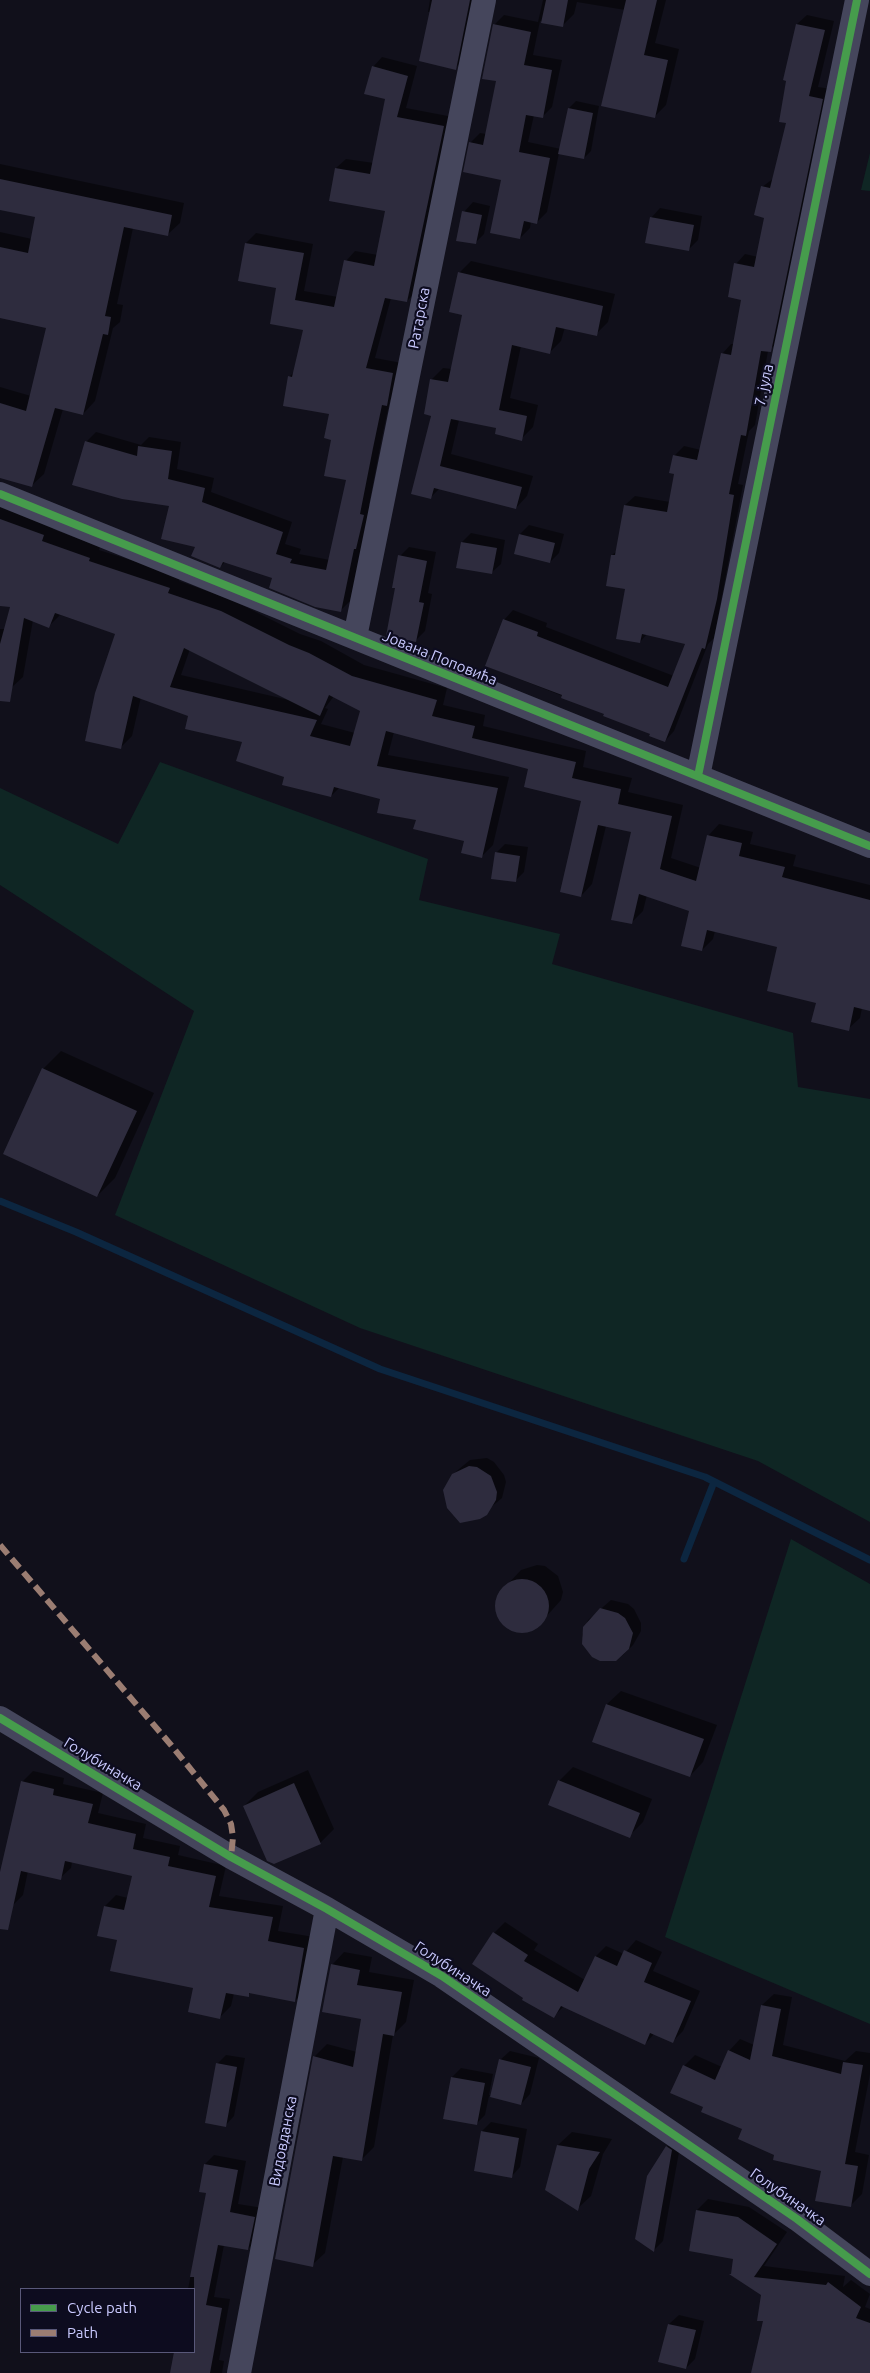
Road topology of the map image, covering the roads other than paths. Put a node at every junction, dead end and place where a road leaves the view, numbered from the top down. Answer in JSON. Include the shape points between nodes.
{"nodes":[{"id":1,"x":484,"y":0,"type":"edge"},
{"id":2,"x":857,"y":0,"type":"edge"},
{"id":3,"x":0,"y":494,"type":"edge"},
{"id":4,"x":354,"y":637,"type":"junction"},
{"id":5,"x":698,"y":776,"type":"junction"},
{"id":6,"x":870,"y":846,"type":"edge"},
{"id":7,"x":0,"y":1718,"type":"edge"},
{"id":8,"x":327,"y":1909,"type":"junction"},
{"id":9,"x":870,"y":2274,"type":"edge"},
{"id":10,"x":239,"y":2373,"type":"edge"}],
"edges":[{"from":1,"to":4,"type":"street","name":"Ратарска"},
{"from":2,"to":5,"type":"street","name":"7. јула"},
{"from":3,"to":4,"type":"street","name":"Јована Поповића"},
{"from":4,"to":5,"type":"street","name":"Јована Поповића"},
{"from":5,"to":6,"type":"street","name":"Јована Поповића"},
{"from":7,"to":8,"type":"street","name":"Голубиначка","via":[[231,1857]]},
{"from":8,"to":9,"type":"street","name":"Голубиначка","via":[[442,1976],[797,2219]]},
{"from":8,"to":10,"type":"street","name":"Видовданска"}]}
